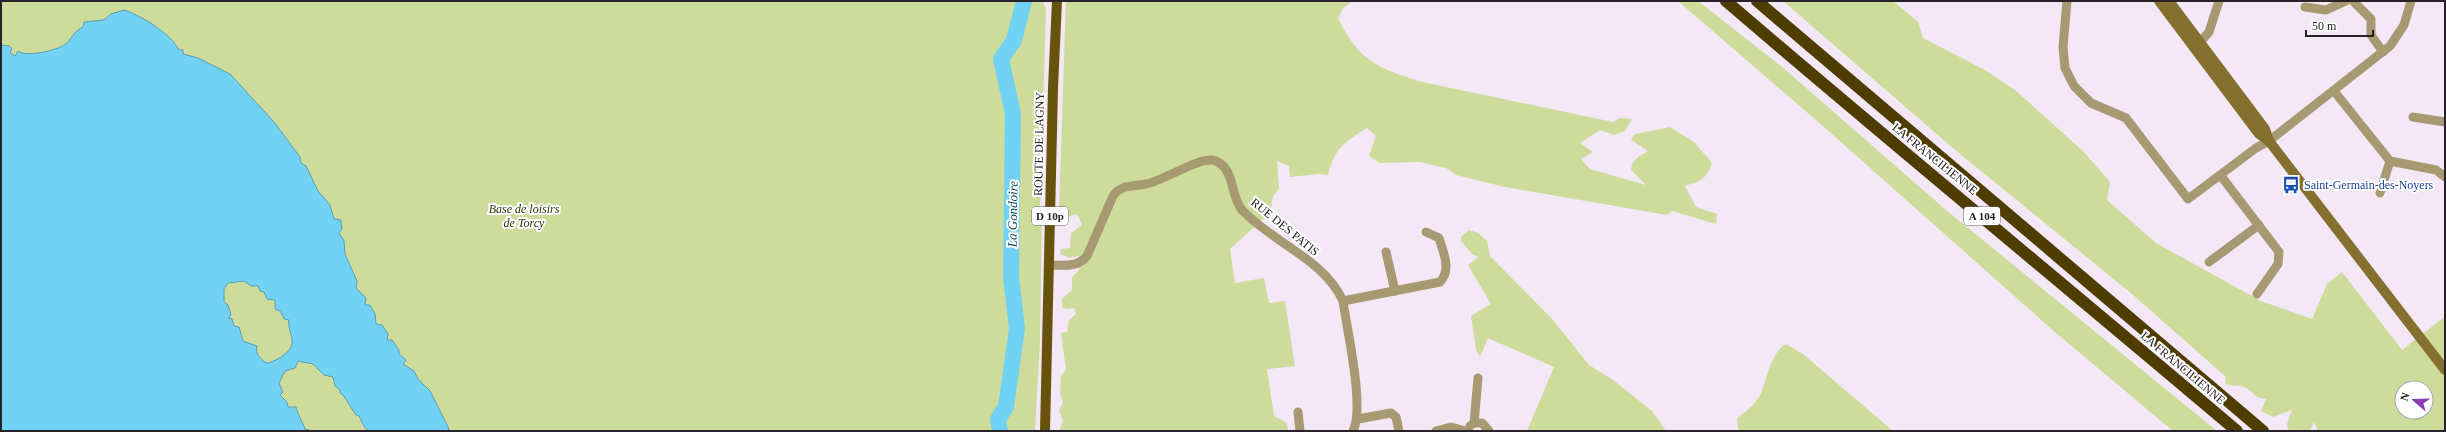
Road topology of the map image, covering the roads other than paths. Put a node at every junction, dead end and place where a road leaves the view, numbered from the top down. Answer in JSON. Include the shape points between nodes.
{"nodes":[{"id":1,"x":1057,"y":1,"type":"edge"},
{"id":2,"x":1726,"y":1,"type":"edge"},
{"id":3,"x":1757,"y":1,"type":"edge"},
{"id":4,"x":2067,"y":1,"type":"edge"},
{"id":5,"x":2159,"y":1,"type":"edge"},
{"id":6,"x":2168,"y":1,"type":"edge"},
{"id":7,"x":2219,"y":1,"type":"edge"},
{"id":8,"x":2346,"y":1,"type":"edge"},
{"id":9,"x":2353,"y":1,"type":"edge"},
{"id":10,"x":2411,"y":1,"type":"edge"},
{"id":11,"x":2305,"y":7,"type":"dead end"},
{"id":12,"x":2198,"y":46,"type":"junction"},
{"id":13,"x":2383,"y":52,"type":"junction"},
{"id":14,"x":2334,"y":90,"type":"junction"},
{"id":15,"x":2413,"y":117,"type":"dead end"},
{"id":16,"x":2445,"y":122,"type":"edge"},
{"id":17,"x":2269,"y":141,"type":"junction"},
{"id":18,"x":2390,"y":161,"type":"junction"},
{"id":19,"x":2444,"y":175,"type":"edge"},
{"id":20,"x":2221,"y":176,"type":"junction"},
{"id":21,"x":2380,"y":193,"type":"dead end"},
{"id":22,"x":2259,"y":225,"type":"junction"},
{"id":23,"x":1426,"y":232,"type":"dead end"},
{"id":24,"x":1386,"y":252,"type":"dead end"},
{"id":25,"x":2209,"y":262,"type":"dead end"},
{"id":26,"x":1049,"y":265,"type":"junction"},
{"id":27,"x":1395,"y":291,"type":"junction"},
{"id":28,"x":2257,"y":294,"type":"dead end"},
{"id":29,"x":1343,"y":301,"type":"junction"},
{"id":30,"x":2445,"y":370,"type":"edge"},
{"id":31,"x":1478,"y":378,"type":"dead end"},
{"id":32,"x":1298,"y":412,"type":"dead end"},
{"id":33,"x":1358,"y":419,"type":"junction"},
{"id":34,"x":1474,"y":423,"type":"junction"},
{"id":35,"x":1045,"y":431,"type":"edge"},
{"id":36,"x":1300,"y":431,"type":"edge"},
{"id":37,"x":1353,"y":431,"type":"edge"},
{"id":38,"x":1399,"y":431,"type":"edge"},
{"id":39,"x":1436,"y":431,"type":"edge"},
{"id":40,"x":1466,"y":431,"type":"edge"},
{"id":41,"x":1489,"y":431,"type":"edge"},
{"id":42,"x":2237,"y":431,"type":"edge"},
{"id":43,"x":2263,"y":431,"type":"edge"}],
"edges":[{"from":1,"to":26,"type":"main road","name":"ROUTE DE LAGNY","number":"D 10p"},
{"from":2,"to":42,"type":"highway","name":"LA FRANCILIENNE","number":"A 104","via":[[1902,152]]},
{"from":3,"to":43,"type":"highway","name":"LA FRANCILIENNE","number":"A 104"},
{"from":4,"to":20,"type":"street","via":[[2063,47],[2065,68],[2074,86],[2091,103],[2126,118],[2188,199]]},
{"from":5,"to":12,"type":"main road"},
{"from":6,"to":12,"type":"main road"},
{"from":7,"to":12,"type":"street","via":[[2209,32]]},
{"from":8,"to":11,"type":"street","via":[[2326,10]]},
{"from":9,"to":13,"type":"street","via":[[2371,19],[2371,36]]},
{"from":10,"to":13,"type":"street","via":[[2404,25]]},
{"from":12,"to":17,"type":"main road","via":[[2259,134]]},
{"from":13,"to":14,"type":"street"},
{"from":14,"to":17,"type":"street"},
{"from":14,"to":18,"type":"street"},
{"from":15,"to":16,"type":"street"},
{"from":17,"to":20,"type":"street","via":[[2256,148]]},
{"from":17,"to":30,"type":"main road"},
{"from":18,"to":19,"type":"street","via":[[2436,170]]},
{"from":18,"to":21,"type":"street"},
{"from":20,"to":22,"type":"street"},
{"from":22,"to":25,"type":"street"},
{"from":22,"to":28,"type":"street","via":[[2279,252],[2278,264]]},
{"from":23,"to":27,"type":"street","via":[[1439,238],[1447,266],[1445,275],[1440,282]]},
{"from":24,"to":27,"type":"street"},
{"from":26,"to":29,"type":"street","name":"RUE DES PATIS","via":[[1069,265],[1083,261],[1113,196],[1120,189],[1162,180],[1204,160],[1213,160],[1225,167],[1238,205],[1326,276],[1338,290]]},
{"from":26,"to":35,"type":"main road","name":"ROUTE DE LAGNY","number":"D 10p"},
{"from":27,"to":29,"type":"street"},
{"from":29,"to":33,"type":"street","name":"RUE DES PATIS","via":[[1358,400]]},
{"from":31,"to":34,"type":"street"},
{"from":32,"to":36,"type":"street"},
{"from":33,"to":37,"type":"street","name":"RUE DES PATIS"},
{"from":33,"to":38,"type":"street","via":[[1391,413],[1396,417]]},
{"from":34,"to":40,"type":"street"},
{"from":34,"to":41,"type":"street","via":[[1485,424]]},
{"from":39,"to":40,"type":"street","via":[[1451,427]]}]}
